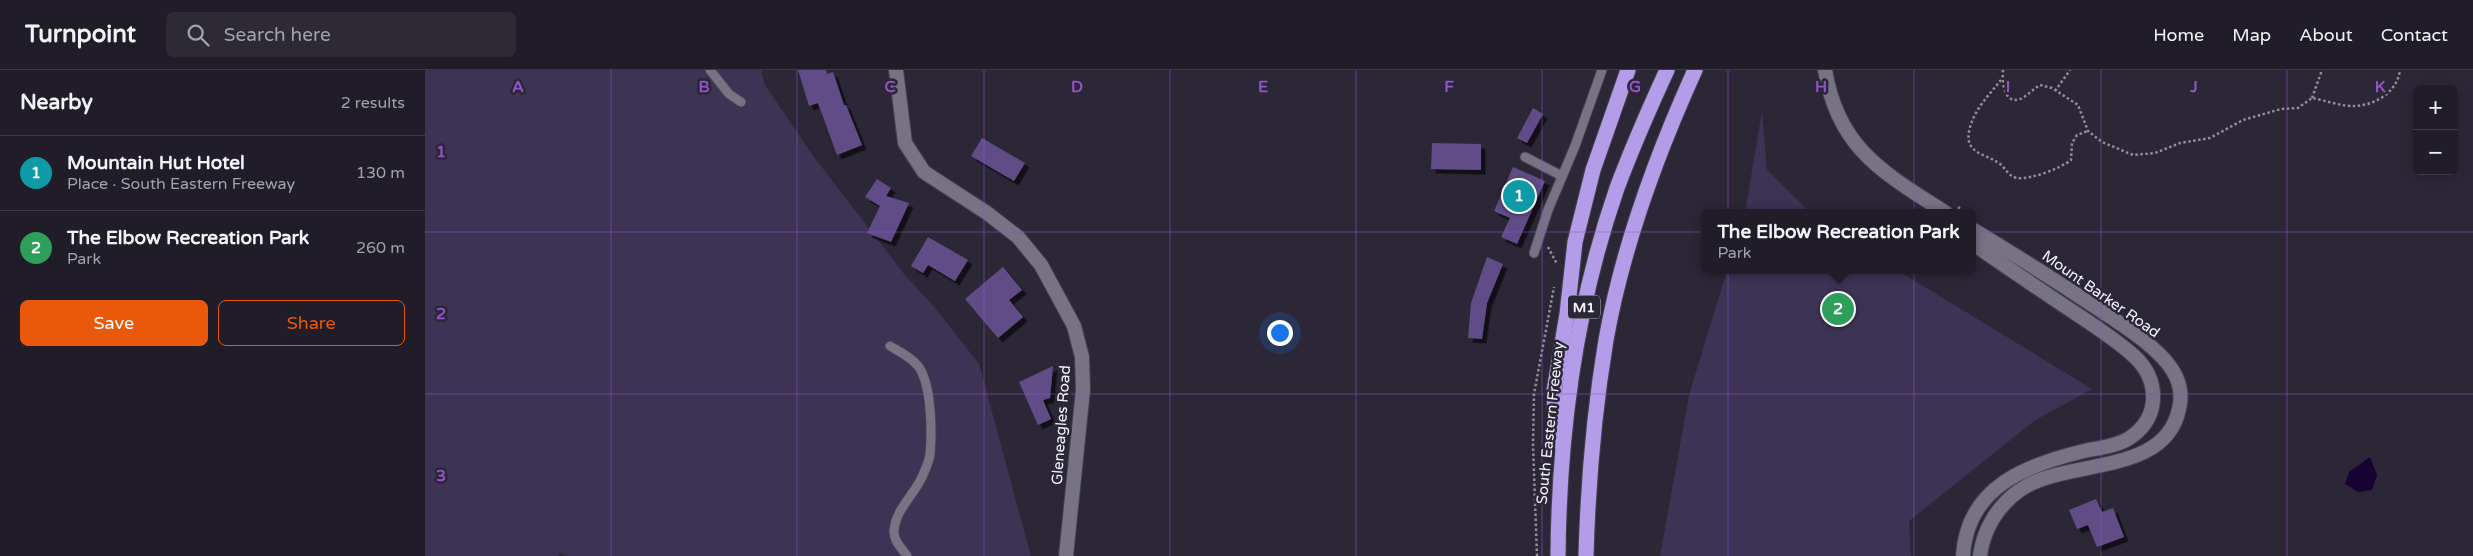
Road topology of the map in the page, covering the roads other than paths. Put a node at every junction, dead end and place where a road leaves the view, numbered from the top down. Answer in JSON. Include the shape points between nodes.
{"nodes":[{"id":1,"x":711,"y":70,"type":"edge"},
{"id":2,"x":896,"y":70,"type":"edge"},
{"id":3,"x":1602,"y":70,"type":"edge"},
{"id":4,"x":1628,"y":70,"type":"edge"},
{"id":5,"x":1667,"y":70,"type":"edge"},
{"id":6,"x":1695,"y":70,"type":"edge"},
{"id":7,"x":1816,"y":70,"type":"edge"},
{"id":8,"x":1825,"y":70,"type":"edge"},
{"id":9,"x":741,"y":102,"type":"dead end"},
{"id":10,"x":1525,"y":157,"type":"dead end"},
{"id":11,"x":1562,"y":176,"type":"junction"},
{"id":12,"x":1949,"y":208,"type":"edge"},
{"id":13,"x":1922,"y":209,"type":"edge"},
{"id":14,"x":1976,"y":232,"type":"edge"},
{"id":15,"x":1976,"y":246,"type":"edge"},
{"id":16,"x":1534,"y":253,"type":"dead end"},
{"id":17,"x":891,"y":346,"type":"dead end"},
{"id":18,"x":1558,"y":490,"type":"junction"},
{"id":19,"x":1979,"y":508,"type":"junction"},
{"id":20,"x":1994,"y":517,"type":"junction"},
{"id":21,"x":907,"y":556,"type":"edge"},
{"id":22,"x":1066,"y":556,"type":"edge"},
{"id":23,"x":1558,"y":556,"type":"edge"},
{"id":24,"x":1586,"y":556,"type":"edge"},
{"id":25,"x":1963,"y":556,"type":"edge"},
{"id":26,"x":1980,"y":556,"type":"edge"}],
"edges":[{"from":1,"to":9,"type":"lane","via":[[729,94]]},
{"from":2,"to":22,"type":"main road","name":"Gleneagles Road","via":[[905,143],[924,172],[1018,237],[1041,264],[1074,326],[1082,357],[1083,390]]},
{"from":3,"to":11,"type":"lane"},
{"from":4,"to":18,"type":"highway","via":[[1593,170],[1575,242],[1554,391]]},
{"from":5,"to":18,"type":"highway","name":"South Eastern Freeway","number":"M1","via":[[1617,189],[1595,263],[1577,338]]},
{"from":6,"to":24,"type":"highway","number":"M1","via":[[1673,118],[1647,191],[1606,338],[1588,492]]},
{"from":7,"to":13,"type":"main road","via":[[1830,118],[1848,150],[1865,168]]},
{"from":8,"to":12,"type":"main road","via":[[1834,106],[1856,146],[1871,162]]},
{"from":10,"to":11,"type":"lane"},
{"from":11,"to":16,"type":"lane"},
{"from":14,"to":20,"type":"main road","name":"Mount Barker Road","via":[[2068,289],[2163,358],[2178,378],[2182,398],[2177,423],[2161,442],[2123,460],[2046,478],[2020,489]]},
{"from":15,"to":19,"type":"main road","name":"Mount Barker Road","via":[[2135,357],[2151,381],[2155,398],[2149,419],[2131,438],[2031,467],[2008,478]]},
{"from":17,"to":21,"type":"lane","via":[[918,366],[926,380],[928,395],[930,457],[921,479],[899,510],[893,531],[896,542]]},
{"from":18,"to":23,"type":"highway","name":"South Eastern Freeway","number":"M1"},
{"from":19,"to":20,"type":"lane"},
{"from":19,"to":25,"type":"main road","name":"Mount Barker Road","via":[[1967,531]]},
{"from":20,"to":26,"type":"main road","name":"Mount Barker Road","via":[[1981,543]]}]}
